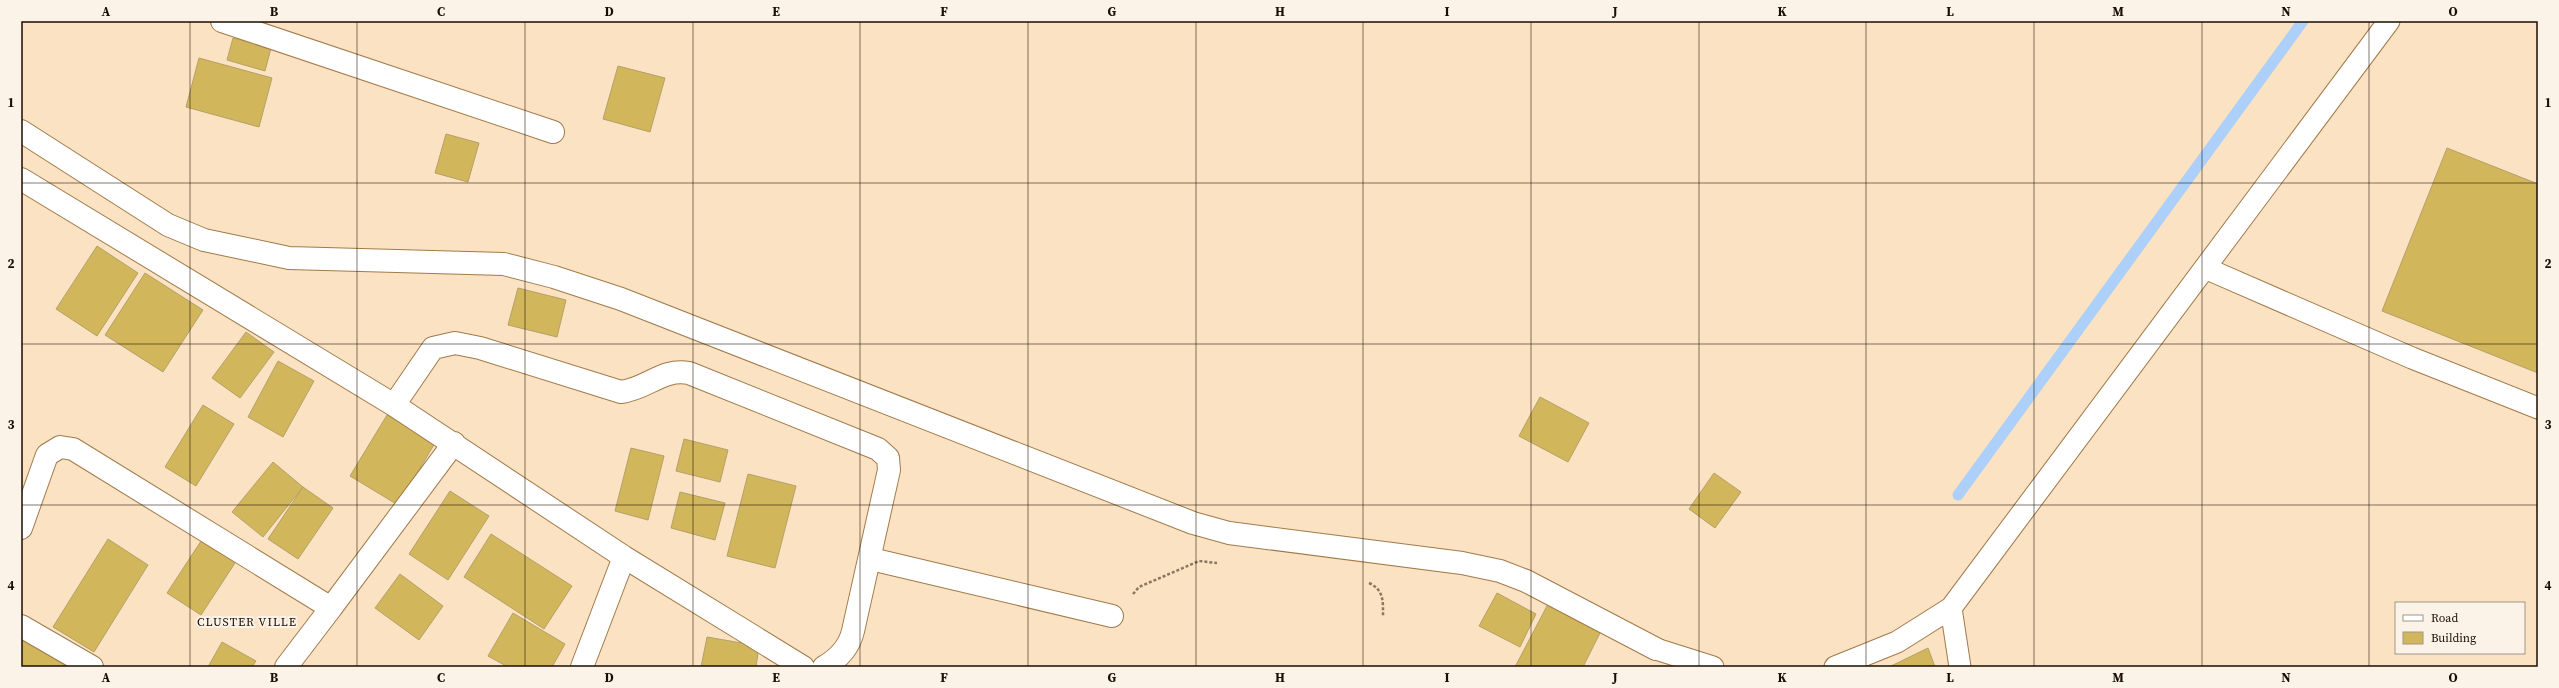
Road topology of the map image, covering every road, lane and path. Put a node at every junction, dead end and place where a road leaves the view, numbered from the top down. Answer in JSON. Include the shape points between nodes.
{"nodes":[{"id":1,"x":222,"y":21,"type":"edge"},
{"id":2,"x":2389,"y":21,"type":"edge"},
{"id":3,"x":21,"y":131,"type":"edge"},
{"id":4,"x":553,"y":132,"type":"dead end"},
{"id":5,"x":21,"y":179,"type":"edge"},
{"id":6,"x":2205,"y":268,"type":"junction"},
{"id":7,"x":394,"y":404,"type":"junction"},
{"id":8,"x":2538,"y":408,"type":"edge"},
{"id":9,"x":454,"y":444,"type":"junction"},
{"id":10,"x":21,"y":528,"type":"edge"},
{"id":11,"x":624,"y":557,"type":"junction"},
{"id":12,"x":871,"y":558,"type":"junction"},
{"id":13,"x":1222,"y":564,"type":"dead end"},
{"id":14,"x":1361,"y":580,"type":"dead end"},
{"id":15,"x":331,"y":608,"type":"junction"},
{"id":16,"x":1951,"y":608,"type":"junction"},
{"id":17,"x":1112,"y":616,"type":"joint"},
{"id":18,"x":1383,"y":616,"type":"dead end"},
{"id":19,"x":21,"y":626,"type":"edge"},
{"id":20,"x":1656,"y":649,"type":"joint"},
{"id":21,"x":1690,"y":665,"type":"edge"},
{"id":22,"x":92,"y":667,"type":"edge"},
{"id":23,"x":286,"y":667,"type":"edge"},
{"id":24,"x":582,"y":667,"type":"edge"},
{"id":25,"x":803,"y":667,"type":"edge"},
{"id":26,"x":824,"y":667,"type":"edge"},
{"id":27,"x":1713,"y":667,"type":"edge"},
{"id":28,"x":1835,"y":667,"type":"edge"},
{"id":29,"x":1960,"y":667,"type":"edge"}],
"edges":[{"from":1,"to":4,"type":"street"},
{"from":2,"to":6,"type":"lane"},
{"from":3,"to":20,"type":"street","via":[[168,225],[204,240],[289,258],[504,264],[554,277],[621,299],[1193,523],[1229,533],[1462,563],[1500,571],[1526,581]]},
{"from":5,"to":7,"type":"street"},
{"from":6,"to":8,"type":"lane","via":[[2412,358]]},
{"from":6,"to":16,"type":"lane"},
{"from":7,"to":9,"type":"street"},
{"from":7,"to":12,"type":"street","via":[[433,348],[455,343],[480,348],[621,392],[635,391],[665,374],[678,371],[688,373],[878,449],[888,458],[889,470]]},
{"from":9,"to":11,"type":"street"},
{"from":9,"to":15,"type":"street"},
{"from":10,"to":15,"type":"street","via":[[47,455],[60,447],[73,449]]},
{"from":11,"to":24,"type":"street"},
{"from":11,"to":25,"type":"street"},
{"from":12,"to":17,"type":"street"},
{"from":12,"to":26,"type":"street","via":[[851,642],[834,661]]},
{"from":13,"to":17,"type":"path","via":[[1199,561],[1139,587]]},
{"from":14,"to":18,"type":"path","via":[[1375,586],[1383,596]]},
{"from":15,"to":23,"type":"street"},
{"from":16,"to":28,"type":"lane","via":[[1897,642]]},
{"from":16,"to":29,"type":"lane"},
{"from":19,"to":22,"type":"street"},
{"from":20,"to":21,"type":"lane"},
{"from":21,"to":27,"type":"lane"}]}
